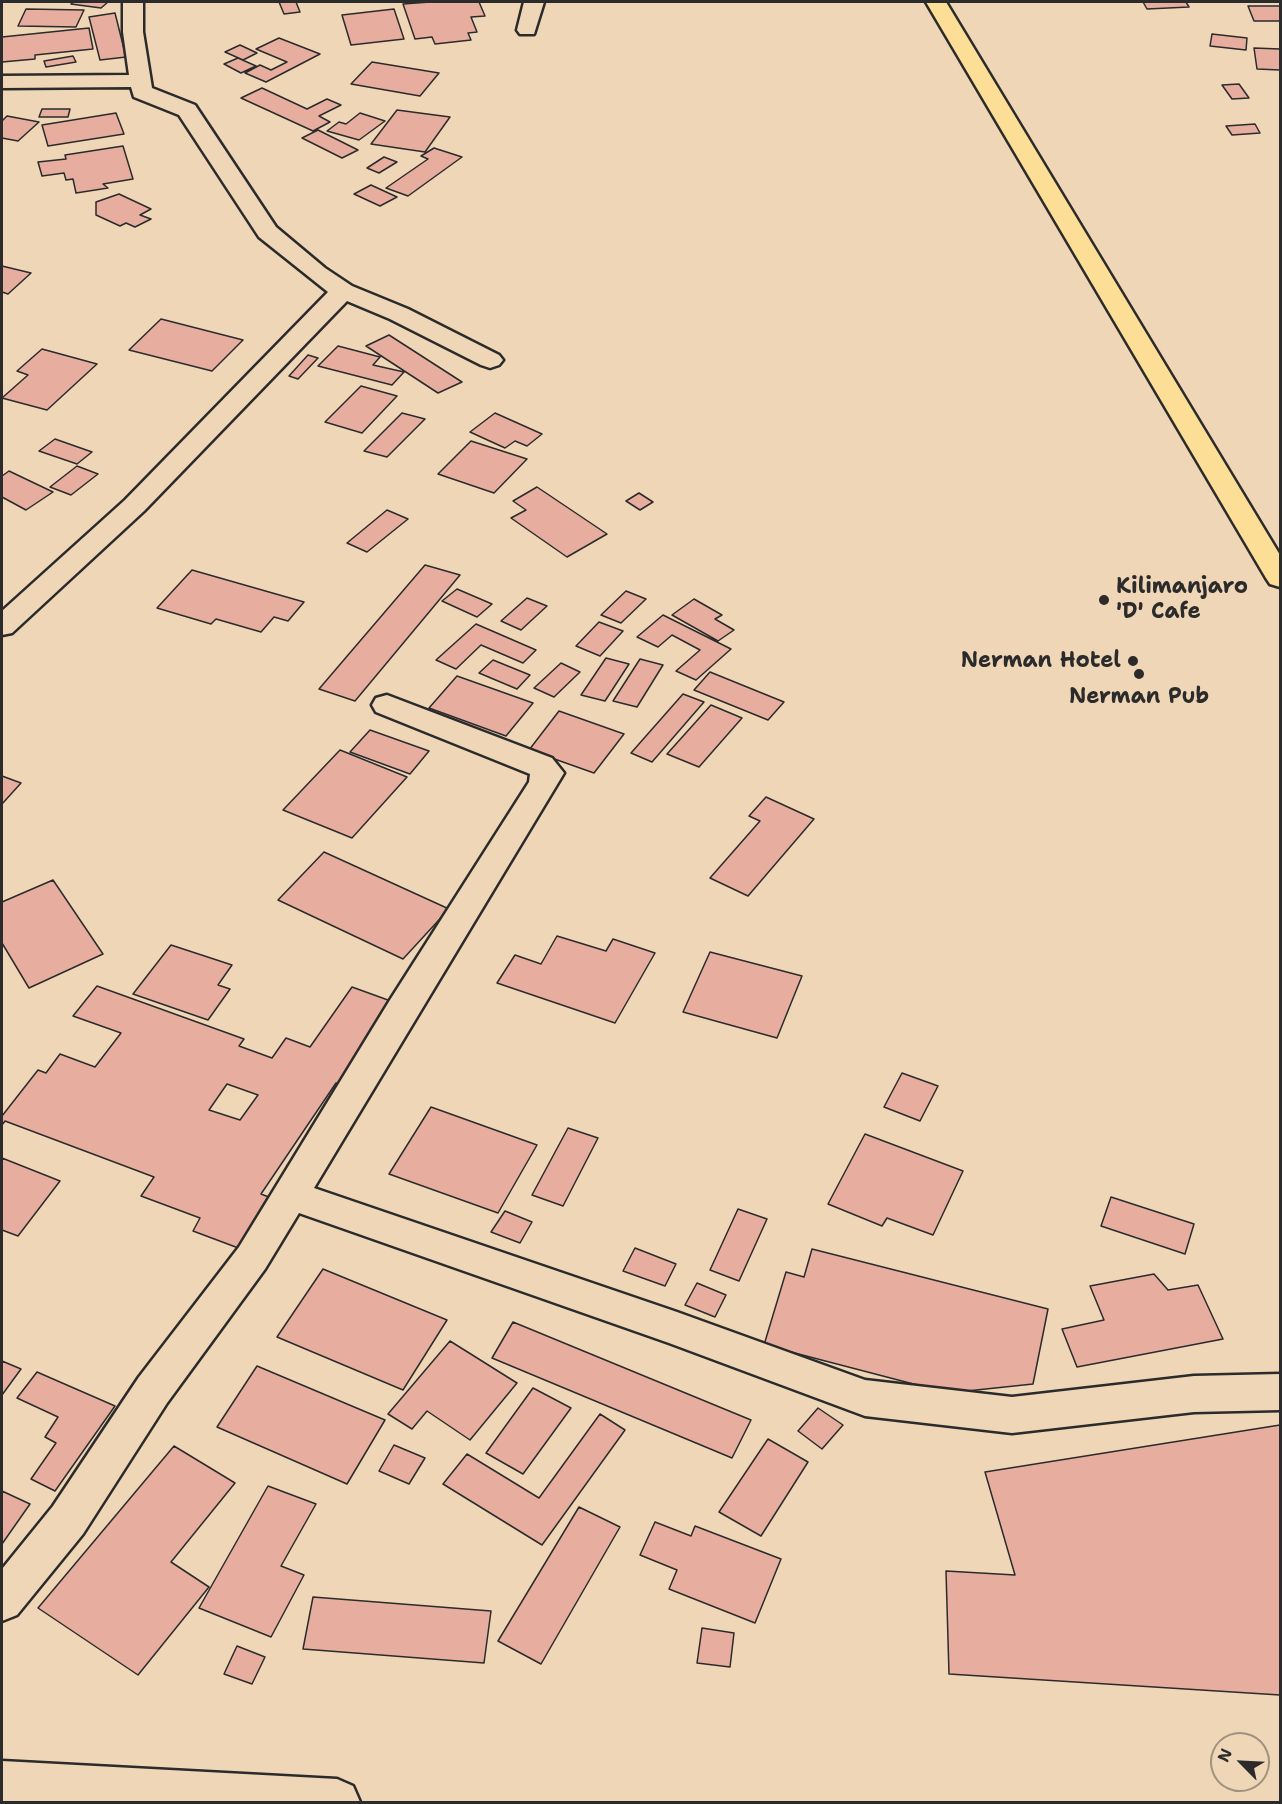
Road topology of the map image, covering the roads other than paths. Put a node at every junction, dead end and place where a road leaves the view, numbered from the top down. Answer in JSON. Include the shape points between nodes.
{"nodes":[{"id":1,"x":133,"y":2,"type":"edge"},
{"id":2,"x":534,"y":2,"type":"edge"},
{"id":3,"x":936,"y":2,"type":"edge"},
{"id":4,"x":527,"y":30,"type":"dead end"},
{"id":5,"x":141,"y":81,"type":"junction"},
{"id":6,"x":2,"y":82,"type":"edge"},
{"id":7,"x":343,"y":291,"type":"junction"},
{"id":8,"x":490,"y":360,"type":"dead end"},
{"id":9,"x":1281,"y":578,"type":"edge"},
{"id":10,"x":2,"y":626,"type":"edge"},
{"id":11,"x":387,"y":705,"type":"dead end"},
{"id":12,"x":290,"y":1195,"type":"junction"},
{"id":13,"x":1281,"y":1392,"type":"edge"},
{"id":14,"x":2,"y":1601,"type":"edge"},
{"id":15,"x":2,"y":1784,"type":"edge"},
{"id":16,"x":309,"y":1802,"type":"edge"}],
"edges":[{"from":1,"to":5,"type":"street","via":[[133,32]]},
{"from":2,"to":4,"type":"street"},
{"from":3,"to":9,"type":"highway"},
{"from":5,"to":6,"type":"street"},
{"from":5,"to":7,"type":"street","via":[[142,92],[187,110],[267,232]]},
{"from":7,"to":8,"type":"street"},
{"from":7,"to":10,"type":"street","via":[[149,488]]},
{"from":11,"to":12,"type":"street","via":[[541,766],[548,773]]},
{"from":12,"to":13,"type":"street","via":[[865,1398],[1012,1415],[1194,1394]]},
{"from":12,"to":14,"type":"street","via":[[252,1258],[153,1390],[68,1520]]},
{"from":15,"to":16,"type":"street"}]}
